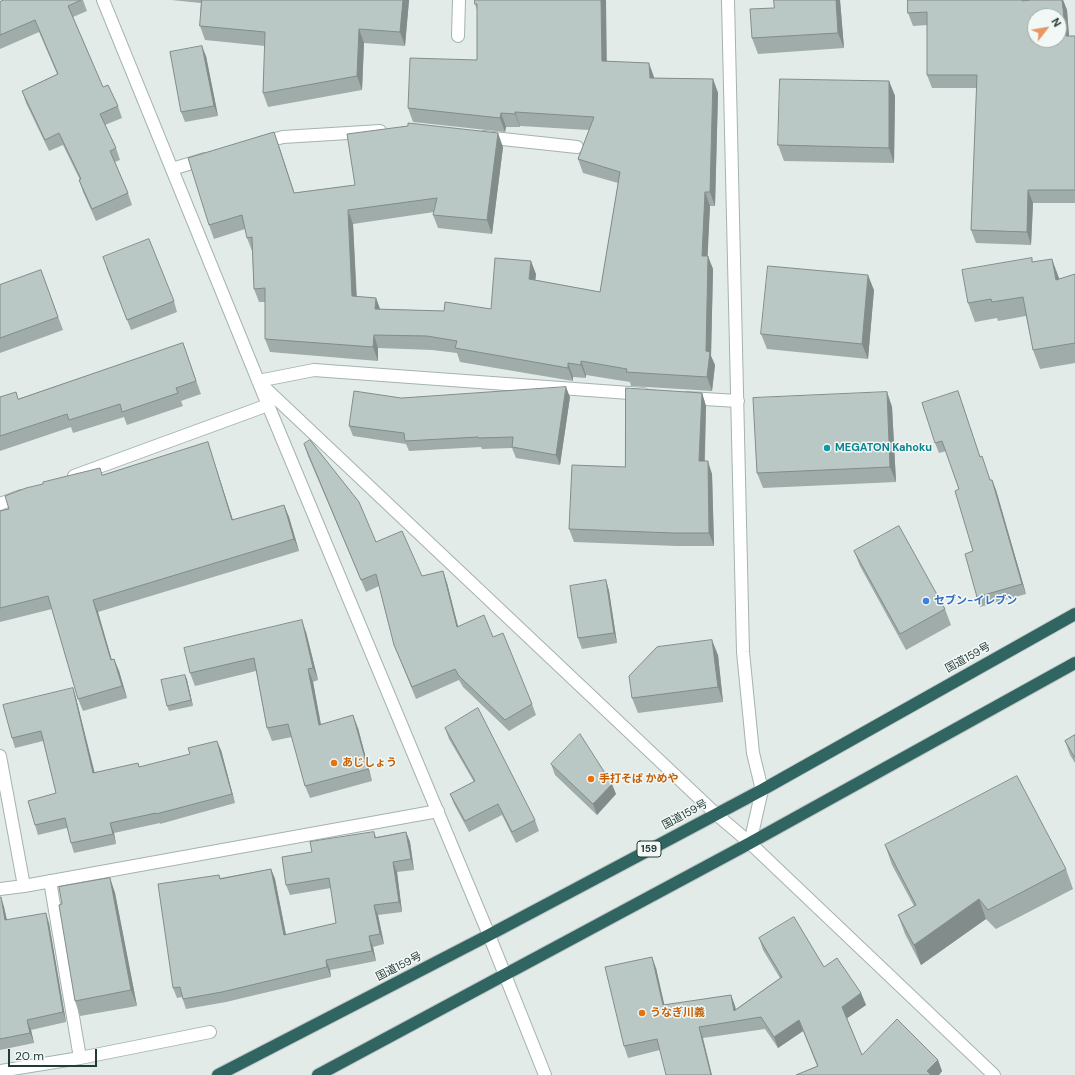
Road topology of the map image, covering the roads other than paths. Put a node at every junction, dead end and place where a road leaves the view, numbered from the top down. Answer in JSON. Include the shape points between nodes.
{"nodes":[{"id":1,"x":103,"y":0,"type":"edge"},
{"id":2,"x":459,"y":0,"type":"edge"},
{"id":3,"x":728,"y":0,"type":"edge"},
{"id":4,"x":458,"y":36,"type":"dead end"},
{"id":5,"x":393,"y":130,"type":"edge"},
{"id":6,"x":470,"y":136,"type":"edge"},
{"id":7,"x":253,"y":146,"type":"edge"},
{"id":8,"x":577,"y":148,"type":"dead end"},
{"id":9,"x":216,"y":156,"type":"edge"},
{"id":10,"x":172,"y":169,"type":"junction"},
{"id":11,"x":258,"y":381,"type":"junction"},
{"id":12,"x":651,"y":395,"type":"edge"},
{"id":13,"x":675,"y":397,"type":"edge"},
{"id":14,"x":738,"y":401,"type":"junction"},
{"id":15,"x":268,"y":405,"type":"junction"},
{"id":16,"x":67,"y":479,"type":"edge"},
{"id":17,"x":30,"y":493,"type":"edge"},
{"id":18,"x":0,"y":504,"type":"edge"},
{"id":19,"x":1075,"y":614,"type":"edge"},
{"id":20,"x":1075,"y":663,"type":"edge"},
{"id":21,"x":0,"y":756,"type":"edge"},
{"id":22,"x":762,"y":790,"type":"junction"},
{"id":23,"x":438,"y":812,"type":"junction"},
{"id":24,"x":716,"y":814,"type":"junction"},
{"id":25,"x":750,"y":843,"type":"junction"},
{"id":26,"x":50,"y":881,"type":"junction"},
{"id":27,"x":24,"y":886,"type":"junction"},
{"id":28,"x":0,"y":889,"type":"edge"},
{"id":29,"x":489,"y":935,"type":"junction"},
{"id":30,"x":506,"y":974,"type":"junction"},
{"id":31,"x":210,"y":1032,"type":"dead end"},
{"id":32,"x":80,"y":1058,"type":"junction"},
{"id":33,"x":0,"y":1071,"type":"edge"},
{"id":34,"x":218,"y":1075,"type":"edge"},
{"id":35,"x":318,"y":1075,"type":"edge"},
{"id":36,"x":545,"y":1075,"type":"edge"},
{"id":37,"x":994,"y":1075,"type":"edge"}],
"edges":[{"from":1,"to":10,"type":"street"},
{"from":2,"to":4,"type":"street"},
{"from":3,"to":14,"type":"street"},
{"from":5,"to":7,"type":"street","via":[[282,138]]},
{"from":6,"to":8,"type":"street"},
{"from":9,"to":10,"type":"street"},
{"from":10,"to":11,"type":"street"},
{"from":11,"to":12,"type":"street","via":[[314,370]]},
{"from":11,"to":15,"type":"street"},
{"from":11,"to":24,"type":"street"},
{"from":13,"to":14,"type":"street"},
{"from":14,"to":22,"type":"street","via":[[743,652],[753,753]]},
{"from":15,"to":16,"type":"street"},
{"from":15,"to":23,"type":"street"},
{"from":17,"to":18,"type":"street"},
{"from":19,"to":22,"type":"highway","name":"国道159号","number":"159"},
{"from":20,"to":25,"type":"highway"},
{"from":21,"to":27,"type":"street"},
{"from":22,"to":24,"type":"highway","name":"国道159号","number":"159"},
{"from":22,"to":25,"type":"street"},
{"from":23,"to":26,"type":"street"},
{"from":23,"to":29,"type":"street"},
{"from":24,"to":25,"type":"street"},
{"from":24,"to":29,"type":"highway","name":"国道159号","number":"159"},
{"from":25,"to":30,"type":"highway"},
{"from":25,"to":37,"type":"street"},
{"from":26,"to":27,"type":"street"},
{"from":26,"to":32,"type":"street"},
{"from":27,"to":28,"type":"street"},
{"from":29,"to":30,"type":"street"},
{"from":29,"to":34,"type":"highway","name":"国道159号","number":"159"},
{"from":30,"to":35,"type":"highway"},
{"from":30,"to":36,"type":"street"},
{"from":31,"to":32,"type":"street"},
{"from":32,"to":33,"type":"street"}]}
